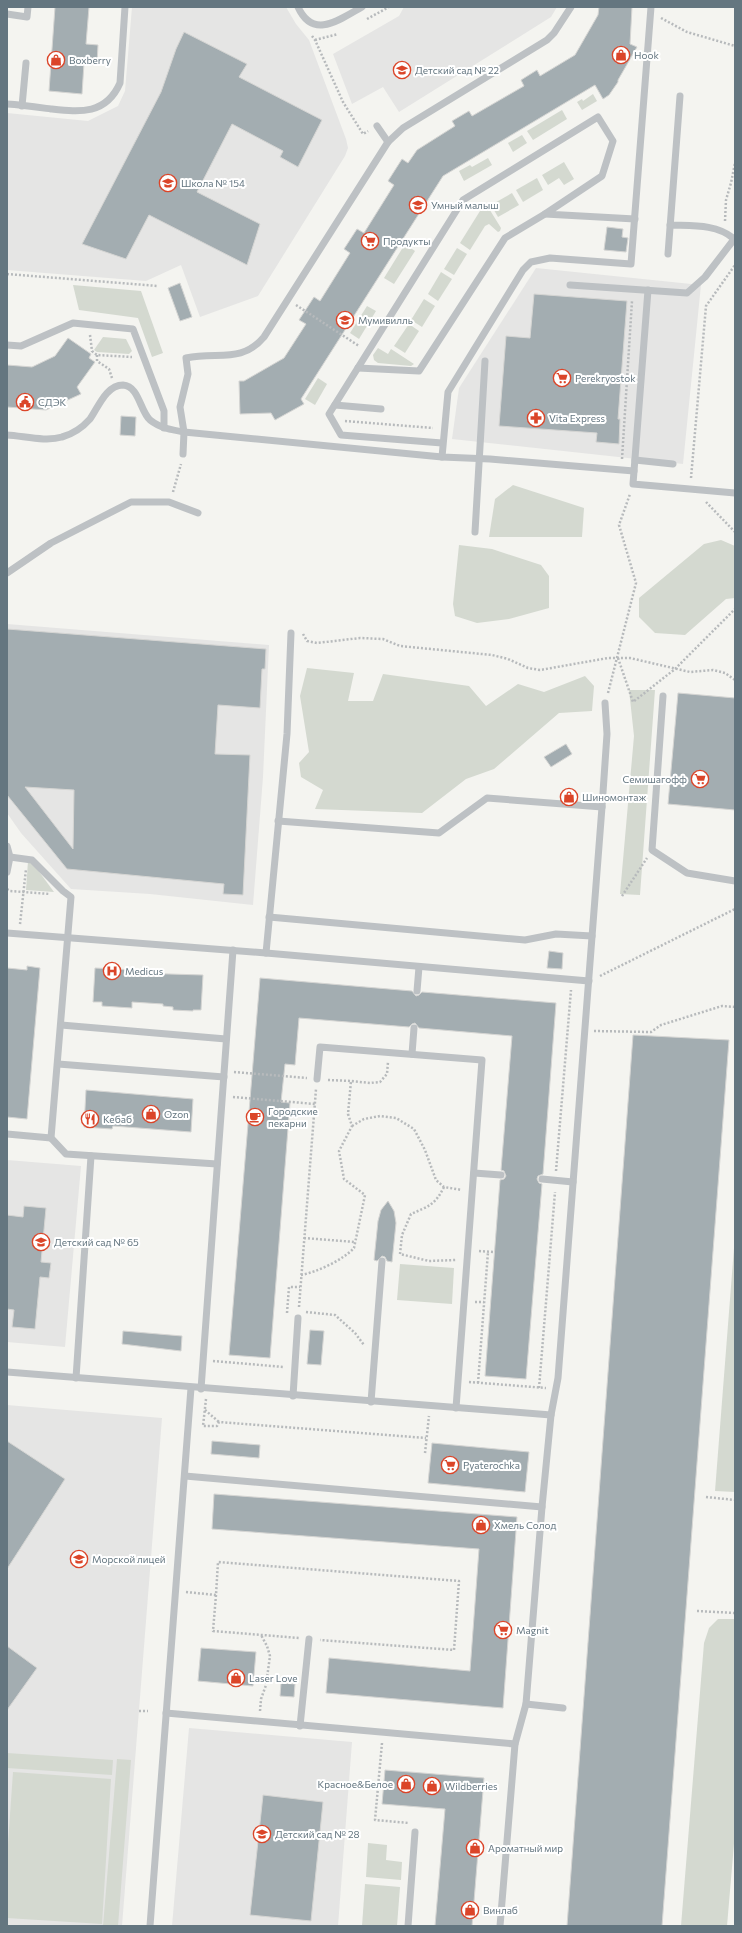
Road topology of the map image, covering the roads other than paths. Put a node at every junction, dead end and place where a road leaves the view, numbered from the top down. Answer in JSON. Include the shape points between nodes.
{"nodes":[{"id":1,"x":28,"y":7,"type":"edge"},
{"id":2,"x":125,"y":7,"type":"edge"},
{"id":3,"x":298,"y":7,"type":"edge"},
{"id":4,"x":362,"y":7,"type":"edge"},
{"id":5,"x":571,"y":7,"type":"edge"},
{"id":6,"x":650,"y":10,"type":"edge"},
{"id":7,"x":7,"y":14,"type":"edge"},
{"id":8,"x":26,"y":63,"type":"dead end"},
{"id":9,"x":680,"y":96,"type":"dead end"},
{"id":10,"x":7,"y":104,"type":"edge"},
{"id":11,"x":22,"y":106,"type":"junction"},
{"id":12,"x":376,"y":126,"type":"road end"},
{"id":13,"x":388,"y":142,"type":"junction"},
{"id":14,"x":545,"y":214,"type":"junction"},
{"id":15,"x":635,"y":219,"type":"junction"},
{"id":16,"x":670,"y":225,"type":"junction"},
{"id":17,"x":734,"y":238,"type":"edge"},
{"id":18,"x":668,"y":254,"type":"dead end"},
{"id":19,"x":570,"y":285,"type":"dead end"},
{"id":20,"x":648,"y":290,"type":"junction"},
{"id":21,"x":7,"y":345,"type":"edge"},
{"id":22,"x":485,"y":361,"type":"dead end"},
{"id":23,"x":358,"y":368,"type":"junction"},
{"id":24,"x":335,"y":405,"type":"junction"},
{"id":25,"x":381,"y":408,"type":"dead end"},
{"id":26,"x":164,"y":428,"type":"junction"},
{"id":27,"x":184,"y":432,"type":"junction"},
{"id":28,"x":7,"y":435,"type":"edge"},
{"id":29,"x":442,"y":444,"type":"junction"},
{"id":30,"x":183,"y":454,"type":"road end"},
{"id":31,"x":442,"y":457,"type":"junction"},
{"id":32,"x":480,"y":459,"type":"junction"},
{"id":33,"x":635,"y":460,"type":"junction"},
{"id":34,"x":673,"y":464,"type":"dead end"},
{"id":35,"x":634,"y":471,"type":"junction"},
{"id":36,"x":735,"y":493,"type":"edge"},
{"id":37,"x":198,"y":513,"type":"dead end"},
{"id":38,"x":475,"y":532,"type":"dead end"},
{"id":39,"x":7,"y":573,"type":"edge"},
{"id":40,"x":291,"y":633,"type":"road end"},
{"id":41,"x":664,"y":696,"type":"dead end"},
{"id":42,"x":605,"y":703,"type":"road end"},
{"id":43,"x":602,"y":807,"type":"junction"},
{"id":44,"x":278,"y":821,"type":"junction"},
{"id":45,"x":7,"y":846,"type":"edge"},
{"id":46,"x":10,"y":857,"type":"junction"},
{"id":47,"x":7,"y":872,"type":"edge"},
{"id":48,"x":735,"y":881,"type":"edge"},
{"id":49,"x":269,"y":917,"type":"junction"},
{"id":50,"x":7,"y":934,"type":"edge"},
{"id":51,"x":592,"y":936,"type":"junction"},
{"id":52,"x":68,"y":939,"type":"junction"},
{"id":53,"x":233,"y":950,"type":"junction"},
{"id":54,"x":266,"y":953,"type":"junction"},
{"id":55,"x":419,"y":967,"type":"junction"},
{"id":56,"x":589,"y":981,"type":"junction"},
{"id":57,"x":417,"y":991,"type":"dead end"},
{"id":58,"x":61,"y":1025,"type":"junction"},
{"id":59,"x":414,"y":1028,"type":"dead end"},
{"id":60,"x":226,"y":1039,"type":"junction"},
{"id":61,"x":412,"y":1054,"type":"junction"},
{"id":62,"x":58,"y":1064,"type":"junction"},
{"id":63,"x":224,"y":1074,"type":"junction"},
{"id":64,"x":317,"y":1079,"type":"road end"},
{"id":65,"x":7,"y":1134,"type":"edge"},
{"id":66,"x":52,"y":1138,"type":"junction"},
{"id":67,"x":91,"y":1156,"type":"junction"},
{"id":68,"x":217,"y":1164,"type":"junction"},
{"id":69,"x":474,"y":1173,"type":"junction"},
{"id":70,"x":500,"y":1175,"type":"dead end"},
{"id":71,"x":542,"y":1179,"type":"dead end"},
{"id":72,"x":573,"y":1182,"type":"junction"},
{"id":73,"x":382,"y":1261,"type":"dead end"},
{"id":74,"x":298,"y":1318,"type":"dead end"},
{"id":75,"x":7,"y":1372,"type":"edge"},
{"id":76,"x":76,"y":1378,"type":"junction"},
{"id":77,"x":191,"y":1388,"type":"junction"},
{"id":78,"x":201,"y":1389,"type":"junction"},
{"id":79,"x":292,"y":1396,"type":"junction"},
{"id":80,"x":371,"y":1402,"type":"junction"},
{"id":81,"x":456,"y":1408,"type":"junction"},
{"id":82,"x":551,"y":1415,"type":"junction"},
{"id":83,"x":185,"y":1476,"type":"junction"},
{"id":84,"x":542,"y":1507,"type":"junction"},
{"id":85,"x":309,"y":1639,"type":"road end"},
{"id":86,"x":526,"y":1704,"type":"junction"},
{"id":87,"x":563,"y":1708,"type":"dead end"},
{"id":88,"x":166,"y":1713,"type":"junction"},
{"id":89,"x":300,"y":1726,"type":"junction"},
{"id":90,"x":516,"y":1744,"type":"junction"},
{"id":91,"x":415,"y":1832,"type":"dead end"},
{"id":92,"x":150,"y":1926,"type":"edge"},
{"id":93,"x":408,"y":1926,"type":"edge"},
{"id":94,"x":500,"y":1926,"type":"edge"}],
"edges":[{"from":1,"to":7,"type":"lane","via":[[27,17]]},
{"from":2,"to":11,"type":"lane","via":[[120,83],[115,94],[104,104],[79,112]]},
{"from":3,"to":4,"type":"lane","via":[[306,20],[322,26]]},
{"from":5,"to":13,"type":"lane","via":[[547,40],[403,128]]},
{"from":6,"to":15,"type":"lane"},
{"from":8,"to":11,"type":"lane"},
{"from":9,"to":16,"type":"lane"},
{"from":10,"to":11,"type":"lane"},
{"from":12,"to":13,"type":"lane"},
{"from":13,"to":27,"type":"lane","via":[[264,337],[250,351],[241,354],[186,358],[188,374],[180,407]]},
{"from":14,"to":15,"type":"lane"},
{"from":14,"to":23,"type":"lane","via":[[505,238],[419,371]]},
{"from":14,"to":23,"type":"lane","via":[[602,176],[614,141],[598,117],[463,200]]},
{"from":15,"to":29,"type":"lane","via":[[631,264],[550,258],[531,262],[523,270],[448,392]]},
{"from":16,"to":17,"type":"lane","via":[[716,228]]},
{"from":16,"to":18,"type":"lane"},
{"from":17,"to":20,"type":"lane","via":[[705,276],[687,293]]},
{"from":19,"to":20,"type":"lane"},
{"from":20,"to":33,"type":"lane"},
{"from":21,"to":26,"type":"lane","via":[[21,346],[73,323],[133,329],[164,411]]},
{"from":22,"to":32,"type":"lane"},
{"from":23,"to":24,"type":"lane"},
{"from":24,"to":25,"type":"lane"},
{"from":24,"to":29,"type":"lane","via":[[330,414],[341,435]]},
{"from":26,"to":27,"type":"lane"},
{"from":26,"to":28,"type":"lane","via":[[150,420],[132,389],[124,385],[115,386],[77,431],[61,438]]},
{"from":27,"to":30,"type":"lane"},
{"from":27,"to":31,"type":"lane"},
{"from":29,"to":31,"type":"lane"},
{"from":31,"to":32,"type":"lane"},
{"from":32,"to":35,"type":"lane"},
{"from":32,"to":38,"type":"lane"},
{"from":33,"to":34,"type":"lane"},
{"from":33,"to":35,"type":"lane"},
{"from":35,"to":36,"type":"lane","via":[[633,484]]},
{"from":37,"to":39,"type":"lane","via":[[169,502],[131,502],[51,543]]},
{"from":40,"to":44,"type":"lane","via":[[287,734]]},
{"from":41,"to":48,"type":"lane","via":[[652,850],[687,873]]},
{"from":42,"to":43,"type":"lane"},
{"from":43,"to":44,"type":"lane","via":[[487,798],[439,833]]},
{"from":43,"to":51,"type":"lane"},
{"from":44,"to":49,"type":"lane"},
{"from":45,"to":46,"type":"lane"},
{"from":46,"to":47,"type":"lane"},
{"from":46,"to":52,"type":"lane","via":[[32,860],[71,897]]},
{"from":49,"to":51,"type":"lane","via":[[525,940],[556,934]]},
{"from":49,"to":54,"type":"lane"},
{"from":50,"to":52,"type":"lane"},
{"from":51,"to":56,"type":"lane"},
{"from":52,"to":53,"type":"lane"},
{"from":52,"to":58,"type":"lane"},
{"from":53,"to":54,"type":"lane"},
{"from":53,"to":60,"type":"lane"},
{"from":54,"to":55,"type":"lane"},
{"from":55,"to":56,"type":"lane"},
{"from":55,"to":57,"type":"lane"},
{"from":56,"to":72,"type":"lane"},
{"from":58,"to":60,"type":"lane"},
{"from":58,"to":62,"type":"lane"},
{"from":59,"to":61,"type":"lane"},
{"from":60,"to":63,"type":"lane"},
{"from":61,"to":64,"type":"lane","via":[[320,1047]]},
{"from":61,"to":69,"type":"lane","via":[[482,1060]]},
{"from":62,"to":63,"type":"lane"},
{"from":62,"to":66,"type":"lane"},
{"from":63,"to":68,"type":"lane"},
{"from":65,"to":66,"type":"lane"},
{"from":66,"to":67,"type":"lane","via":[[66,1154]]},
{"from":67,"to":68,"type":"lane"},
{"from":67,"to":76,"type":"lane"},
{"from":68,"to":78,"type":"lane"},
{"from":69,"to":70,"type":"lane"},
{"from":69,"to":81,"type":"lane"},
{"from":71,"to":72,"type":"lane"},
{"from":72,"to":82,"type":"lane","via":[[556,1389]]},
{"from":73,"to":80,"type":"lane"},
{"from":74,"to":79,"type":"lane"},
{"from":75,"to":76,"type":"lane"},
{"from":76,"to":77,"type":"lane"},
{"from":77,"to":78,"type":"lane"},
{"from":77,"to":83,"type":"lane"},
{"from":78,"to":79,"type":"lane"},
{"from":79,"to":80,"type":"lane"},
{"from":80,"to":81,"type":"lane"},
{"from":81,"to":82,"type":"lane"},
{"from":82,"to":84,"type":"lane"},
{"from":83,"to":84,"type":"lane"},
{"from":83,"to":88,"type":"lane"},
{"from":84,"to":86,"type":"lane"},
{"from":85,"to":89,"type":"lane"},
{"from":86,"to":87,"type":"lane"},
{"from":86,"to":90,"type":"lane"},
{"from":88,"to":89,"type":"lane"},
{"from":88,"to":92,"type":"lane"},
{"from":89,"to":90,"type":"lane"},
{"from":90,"to":94,"type":"lane"},
{"from":91,"to":93,"type":"lane"}]}
